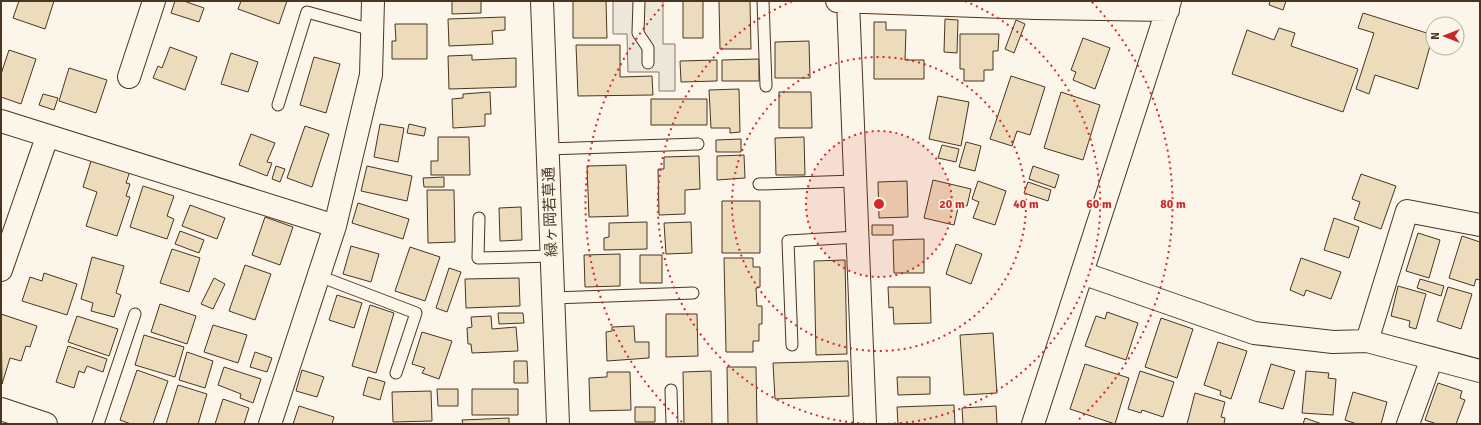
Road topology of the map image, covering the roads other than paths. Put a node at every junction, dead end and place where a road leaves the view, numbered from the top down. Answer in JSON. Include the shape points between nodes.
{"nodes":[{"id":1,"x":154,"y":1,"type":"edge"},
{"id":2,"x":373,"y":1,"type":"edge"},
{"id":3,"x":542,"y":1,"type":"edge"},
{"id":4,"x":638,"y":1,"type":"edge"},
{"id":5,"x":763,"y":1,"type":"edge"},
{"id":6,"x":844,"y":1,"type":"edge"},
{"id":7,"x":1035,"y":5,"type":"edge"},
{"id":8,"x":1169,"y":5,"type":"edge"},
{"id":9,"x":372,"y":30,"type":"junction"},
{"id":10,"x":648,"y":63,"type":"dead end"},
{"id":11,"x":129,"y":77,"type":"dead end"},
{"id":12,"x":766,"y":86,"type":"dead end"},
{"id":13,"x":278,"y":105,"type":"dead end"},
{"id":14,"x":1,"y":121,"type":"edge"},
{"id":15,"x":47,"y":136,"type":"junction"},
{"id":16,"x":698,"y":144,"type":"dead end"},
{"id":17,"x":547,"y":149,"type":"junction"},
{"id":18,"x":855,"y":181,"type":"junction"},
{"id":19,"x":759,"y":184,"type":"dead end"},
{"id":20,"x":479,"y":218,"type":"dead end"},
{"id":21,"x":1480,"y":225,"type":"edge"},
{"id":22,"x":335,"y":226,"type":"junction"},
{"id":23,"x":857,"y":238,"type":"junction"},
{"id":24,"x":552,"y":256,"type":"junction"},
{"id":25,"x":1,"y":270,"type":"edge"},
{"id":26,"x":1082,"y":272,"type":"junction"},
{"id":27,"x":319,"y":276,"type":"junction"},
{"id":28,"x":693,"y":293,"type":"dead end"},
{"id":29,"x":554,"y":298,"type":"junction"},
{"id":30,"x":135,"y":314,"type":"dead end"},
{"id":31,"x":1367,"y":341,"type":"junction"},
{"id":32,"x":792,"y":345,"type":"dead end"},
{"id":33,"x":1432,"y":358,"type":"junction"},
{"id":34,"x":1480,"y":371,"type":"edge"},
{"id":35,"x":396,"y":373,"type":"dead end"},
{"id":36,"x":671,"y":390,"type":"dead end"},
{"id":37,"x":1,"y":409,"type":"edge"},
{"id":38,"x":1038,"y":423,"type":"edge"},
{"id":39,"x":46,"y":424,"type":"edge"},
{"id":40,"x":98,"y":424,"type":"edge"},
{"id":41,"x":270,"y":424,"type":"edge"},
{"id":42,"x":558,"y":424,"type":"edge"},
{"id":43,"x":672,"y":424,"type":"edge"},
{"id":44,"x":865,"y":424,"type":"edge"},
{"id":45,"x":1408,"y":424,"type":"edge"}],
"edges":[{"from":1,"to":11,"type":"street"},
{"from":2,"to":9,"type":"street"},
{"from":3,"to":17,"type":"street","name":"緑ヶ岡若草通"},
{"from":4,"to":10,"type":"lane","via":[[638,33],[648,48]]},
{"from":5,"to":12,"type":"lane"},
{"from":6,"to":7,"type":"street"},
{"from":6,"to":18,"type":"street"},
{"from":7,"to":8,"type":"street"},
{"from":8,"to":26,"type":"street"},
{"from":9,"to":13,"type":"lane","via":[[307,12]]},
{"from":9,"to":22,"type":"street","via":[[371,75]]},
{"from":14,"to":15,"type":"street"},
{"from":15,"to":22,"type":"street"},
{"from":15,"to":25,"type":"street"},
{"from":16,"to":17,"type":"lane"},
{"from":17,"to":24,"type":"street","name":"緑ヶ岡若草通"},
{"from":18,"to":19,"type":"lane"},
{"from":18,"to":23,"type":"street"},
{"from":20,"to":24,"type":"lane","via":[[478,258]]},
{"from":21,"to":31,"type":"street","via":[[1407,211]]},
{"from":22,"to":27,"type":"street"},
{"from":23,"to":32,"type":"lane","via":[[788,241]]},
{"from":23,"to":44,"type":"street"},
{"from":24,"to":29,"type":"street","name":"緑ヶ岡若草通"},
{"from":26,"to":31,"type":"street","via":[[1254,333],[1333,342]]},
{"from":26,"to":38,"type":"street"},
{"from":27,"to":35,"type":"lane","via":[[416,313]]},
{"from":27,"to":41,"type":"street"},
{"from":28,"to":29,"type":"lane"},
{"from":29,"to":42,"type":"street","name":"緑ヶ岡若草通"},
{"from":30,"to":40,"type":"lane"},
{"from":31,"to":33,"type":"street"},
{"from":33,"to":34,"type":"street"},
{"from":33,"to":45,"type":"street"},
{"from":36,"to":43,"type":"lane"},
{"from":37,"to":39,"type":"street"}]}
